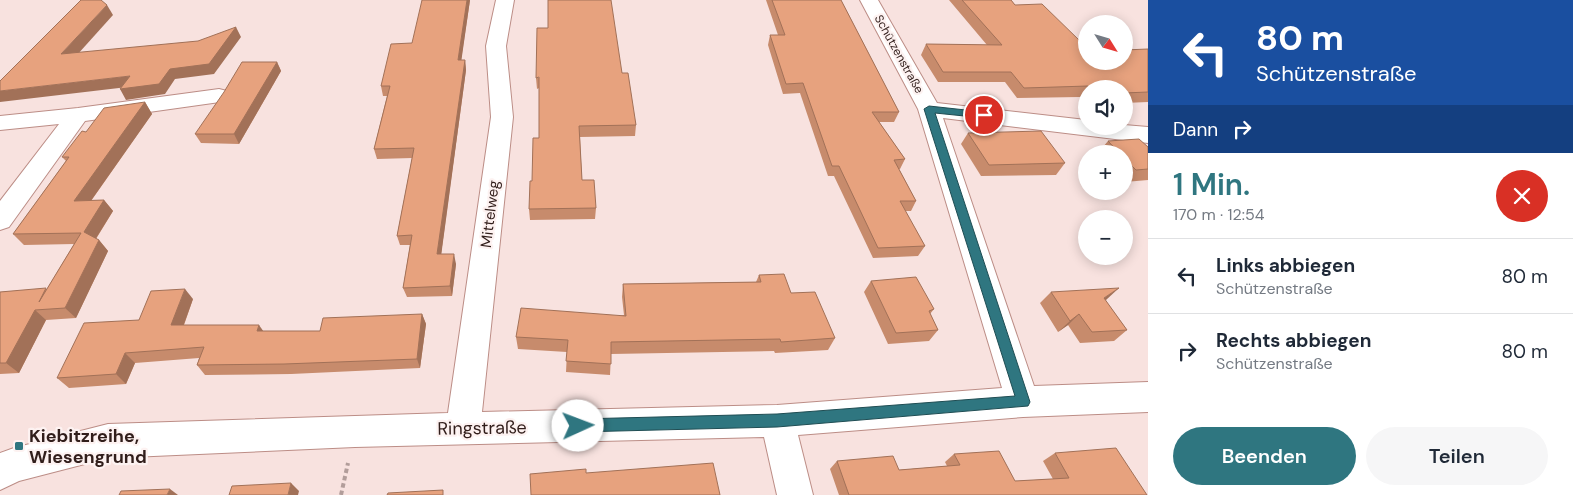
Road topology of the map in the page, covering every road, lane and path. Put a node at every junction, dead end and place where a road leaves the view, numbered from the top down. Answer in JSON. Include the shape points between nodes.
{"nodes":[{"id":1,"x":505,"y":0,"type":"edge"},
{"id":2,"x":869,"y":0,"type":"edge"},
{"id":3,"x":219,"y":96,"type":"edge"},
{"id":4,"x":929,"y":109,"type":"junction"},
{"id":5,"x":78,"y":115,"type":"junction"},
{"id":6,"x":0,"y":123,"type":"edge"},
{"id":7,"x":1148,"y":135,"type":"edge"},
{"id":8,"x":0,"y":220,"type":"edge"},
{"id":9,"x":1148,"y":397,"type":"edge"},
{"id":10,"x":1023,"y":402,"type":"junction"},
{"id":11,"x":777,"y":421,"type":"junction"},
{"id":12,"x":463,"y":429,"type":"junction"},
{"id":13,"x":0,"y":472,"type":"edge"},
{"id":14,"x":795,"y":495,"type":"edge"}],
"edges":[{"from":1,"to":12,"type":"street","name":"Mittelweg","via":[[496,46],[502,117]]},
{"from":2,"to":4,"type":"street","name":"Schützenstraße"},
{"from":3,"to":5,"type":"street"},
{"from":4,"to":7,"type":"street","name":"Schützenstraße"},
{"from":4,"to":10,"type":"street","name":"Schützenstraße"},
{"from":5,"to":6,"type":"street"},
{"from":5,"to":8,"type":"street"},
{"from":9,"to":10,"type":"street","name":"Ringstraße"},
{"from":10,"to":11,"type":"street","name":"Ringstraße"},
{"from":11,"to":12,"type":"street","name":"Ringstraße"},
{"from":11,"to":14,"type":"street"},
{"from":12,"to":13,"type":"street","name":"Ringstraße","via":[[108,441],[14,465]]}]}
